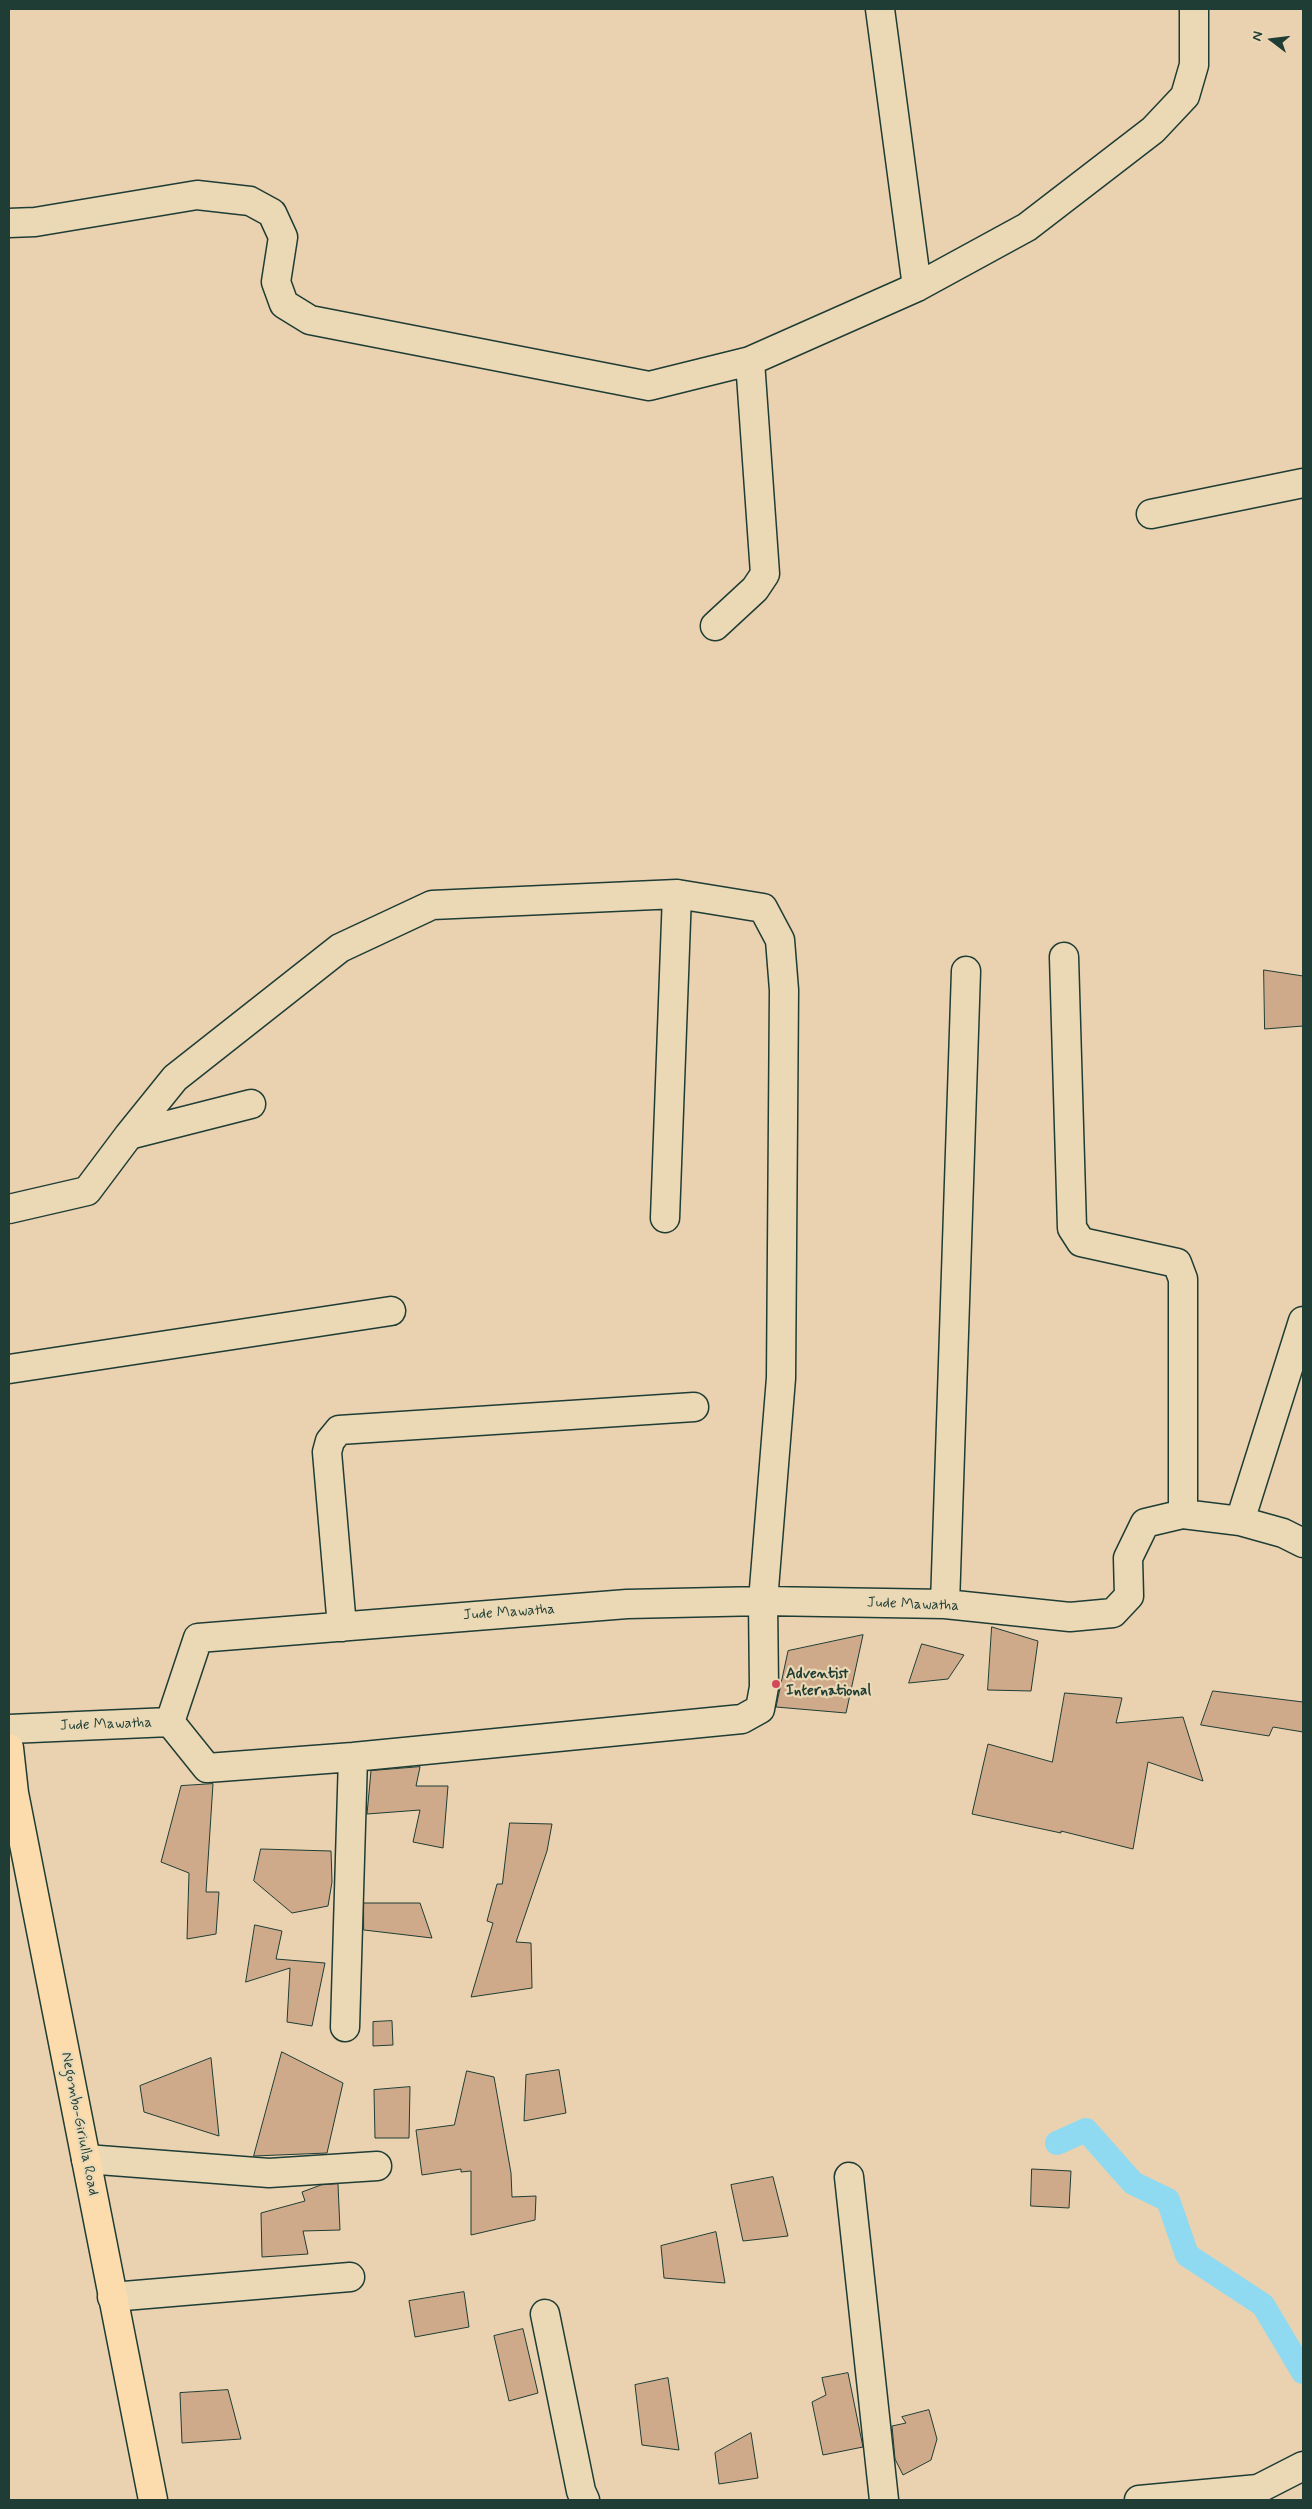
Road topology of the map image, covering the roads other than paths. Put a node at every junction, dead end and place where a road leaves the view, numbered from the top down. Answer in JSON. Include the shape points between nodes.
{"nodes":[{"id":1,"x":880,"y":9,"type":"edge"},
{"id":2,"x":1194,"y":9,"type":"edge"},
{"id":3,"x":9,"y":223,"type":"edge"},
{"id":4,"x":917,"y":287,"type":"junction"},
{"id":5,"x":750,"y":361,"type":"junction"},
{"id":6,"x":1303,"y":483,"type":"edge"},
{"id":7,"x":1151,"y":514,"type":"dead end"},
{"id":8,"x":716,"y":626,"type":"dead end"},
{"id":9,"x":677,"y":894,"type":"junction"},
{"id":10,"x":1064,"y":957,"type":"dead end"},
{"id":11,"x":966,"y":971,"type":"dead end"},
{"id":12,"x":250,"y":1104,"type":"dead end"},
{"id":13,"x":129,"y":1135,"type":"junction"},
{"id":14,"x":9,"y":1209,"type":"edge"},
{"id":15,"x":665,"y":1218,"type":"dead end"},
{"id":16,"x":391,"y":1311,"type":"dead end"},
{"id":17,"x":1303,"y":1321,"type":"edge"},
{"id":18,"x":9,"y":1369,"type":"edge"},
{"id":19,"x":694,"y":1407,"type":"dead end"},
{"id":20,"x":1183,"y":1514,"type":"junction"},
{"id":21,"x":1240,"y":1521,"type":"junction"},
{"id":22,"x":1303,"y":1543,"type":"edge"},
{"id":23,"x":763,"y":1601,"type":"junction"},
{"id":24,"x":945,"y":1604,"type":"junction"},
{"id":25,"x":342,"y":1626,"type":"junction"},
{"id":26,"x":170,"y":1722,"type":"junction"},
{"id":27,"x":9,"y":1729,"type":"edge"},
{"id":28,"x":9,"y":1748,"type":"edge"},
{"id":29,"x":353,"y":1757,"type":"junction"},
{"id":30,"x":12,"y":1794,"type":"edge"},
{"id":31,"x":345,"y":2026,"type":"dead end"},
{"id":32,"x":86,"y":2159,"type":"junction"},
{"id":33,"x":377,"y":2166,"type":"dead end"},
{"id":34,"x":849,"y":2177,"type":"dead end"},
{"id":35,"x":350,"y":2277,"type":"dead end"},
{"id":36,"x":112,"y":2297,"type":"junction"},
{"id":37,"x":545,"y":2314,"type":"dead end"},
{"id":38,"x":1297,"y":2469,"type":"edge"},
{"id":39,"x":153,"y":2500,"type":"edge"},
{"id":40,"x":585,"y":2500,"type":"edge"},
{"id":41,"x":884,"y":2500,"type":"edge"},
{"id":42,"x":1139,"y":2500,"type":"edge"}],
"edges":[{"from":1,"to":4,"type":"street"},
{"from":2,"to":4,"type":"street","via":[[1194,65],[1185,96],[1153,130],[1027,227]]},
{"from":3,"to":5,"type":"street","via":[[35,222],[197,195],[250,200],[272,213],[283,238],[276,282],[284,304],[310,320],[649,386]]},
{"from":4,"to":5,"type":"street"},
{"from":5,"to":8,"type":"street","via":[[765,574],[755,589]]},
{"from":6,"to":7,"type":"street"},
{"from":9,"to":13,"type":"street","via":[[432,905],[340,948],[175,1078]]},
{"from":9,"to":15,"type":"street"},
{"from":9,"to":23,"type":"street","via":[[763,908],[780,940],[784,990],[781,1378]]},
{"from":10,"to":20,"type":"street","via":[[1072,1228],[1081,1242],[1177,1263],[1183,1279]]},
{"from":11,"to":24,"type":"street"},
{"from":12,"to":13,"type":"street"},
{"from":13,"to":14,"type":"street","via":[[87,1191]]},
{"from":16,"to":18,"type":"street"},
{"from":17,"to":21,"type":"street"},
{"from":19,"to":25,"type":"street","via":[[339,1430],[330,1440],[327,1452]]},
{"from":20,"to":21,"type":"street"},
{"from":20,"to":24,"type":"street","name":"Jude Mawatha","via":[[1145,1523],[1128,1558],[1129,1596],[1112,1613],[1070,1617]]},
{"from":21,"to":22,"type":"street","via":[[1283,1533]]},
{"from":23,"to":24,"type":"street","name":"Jude Mawatha"},
{"from":23,"to":25,"type":"street","name":"Jude Mawatha","via":[[627,1604]]},
{"from":23,"to":29,"type":"street","via":[[764,1687],[760,1709],[742,1719]]},
{"from":25,"to":26,"type":"street","name":"Jude Mawatha","via":[[198,1638]]},
{"from":26,"to":27,"type":"street","name":"Jude Mawatha"},
{"from":26,"to":29,"type":"street","via":[[207,1768]]},
{"from":28,"to":30,"type":"main road","name":"Negombo-Giriulla Road"},
{"from":29,"to":31,"type":"street"},
{"from":30,"to":32,"type":"main road","name":"Negombo-Giriulla Road"},
{"from":32,"to":33,"type":"street","via":[[269,2173]]},
{"from":32,"to":36,"type":"main road","name":"Negombo-Giriulla Road"},
{"from":34,"to":41,"type":"street"},
{"from":35,"to":36,"type":"street"},
{"from":36,"to":39,"type":"main road","name":"Negombo-Giriulla Road"},
{"from":37,"to":40,"type":"street"},
{"from":38,"to":42,"type":"street","via":[[1258,2489]]}]}
